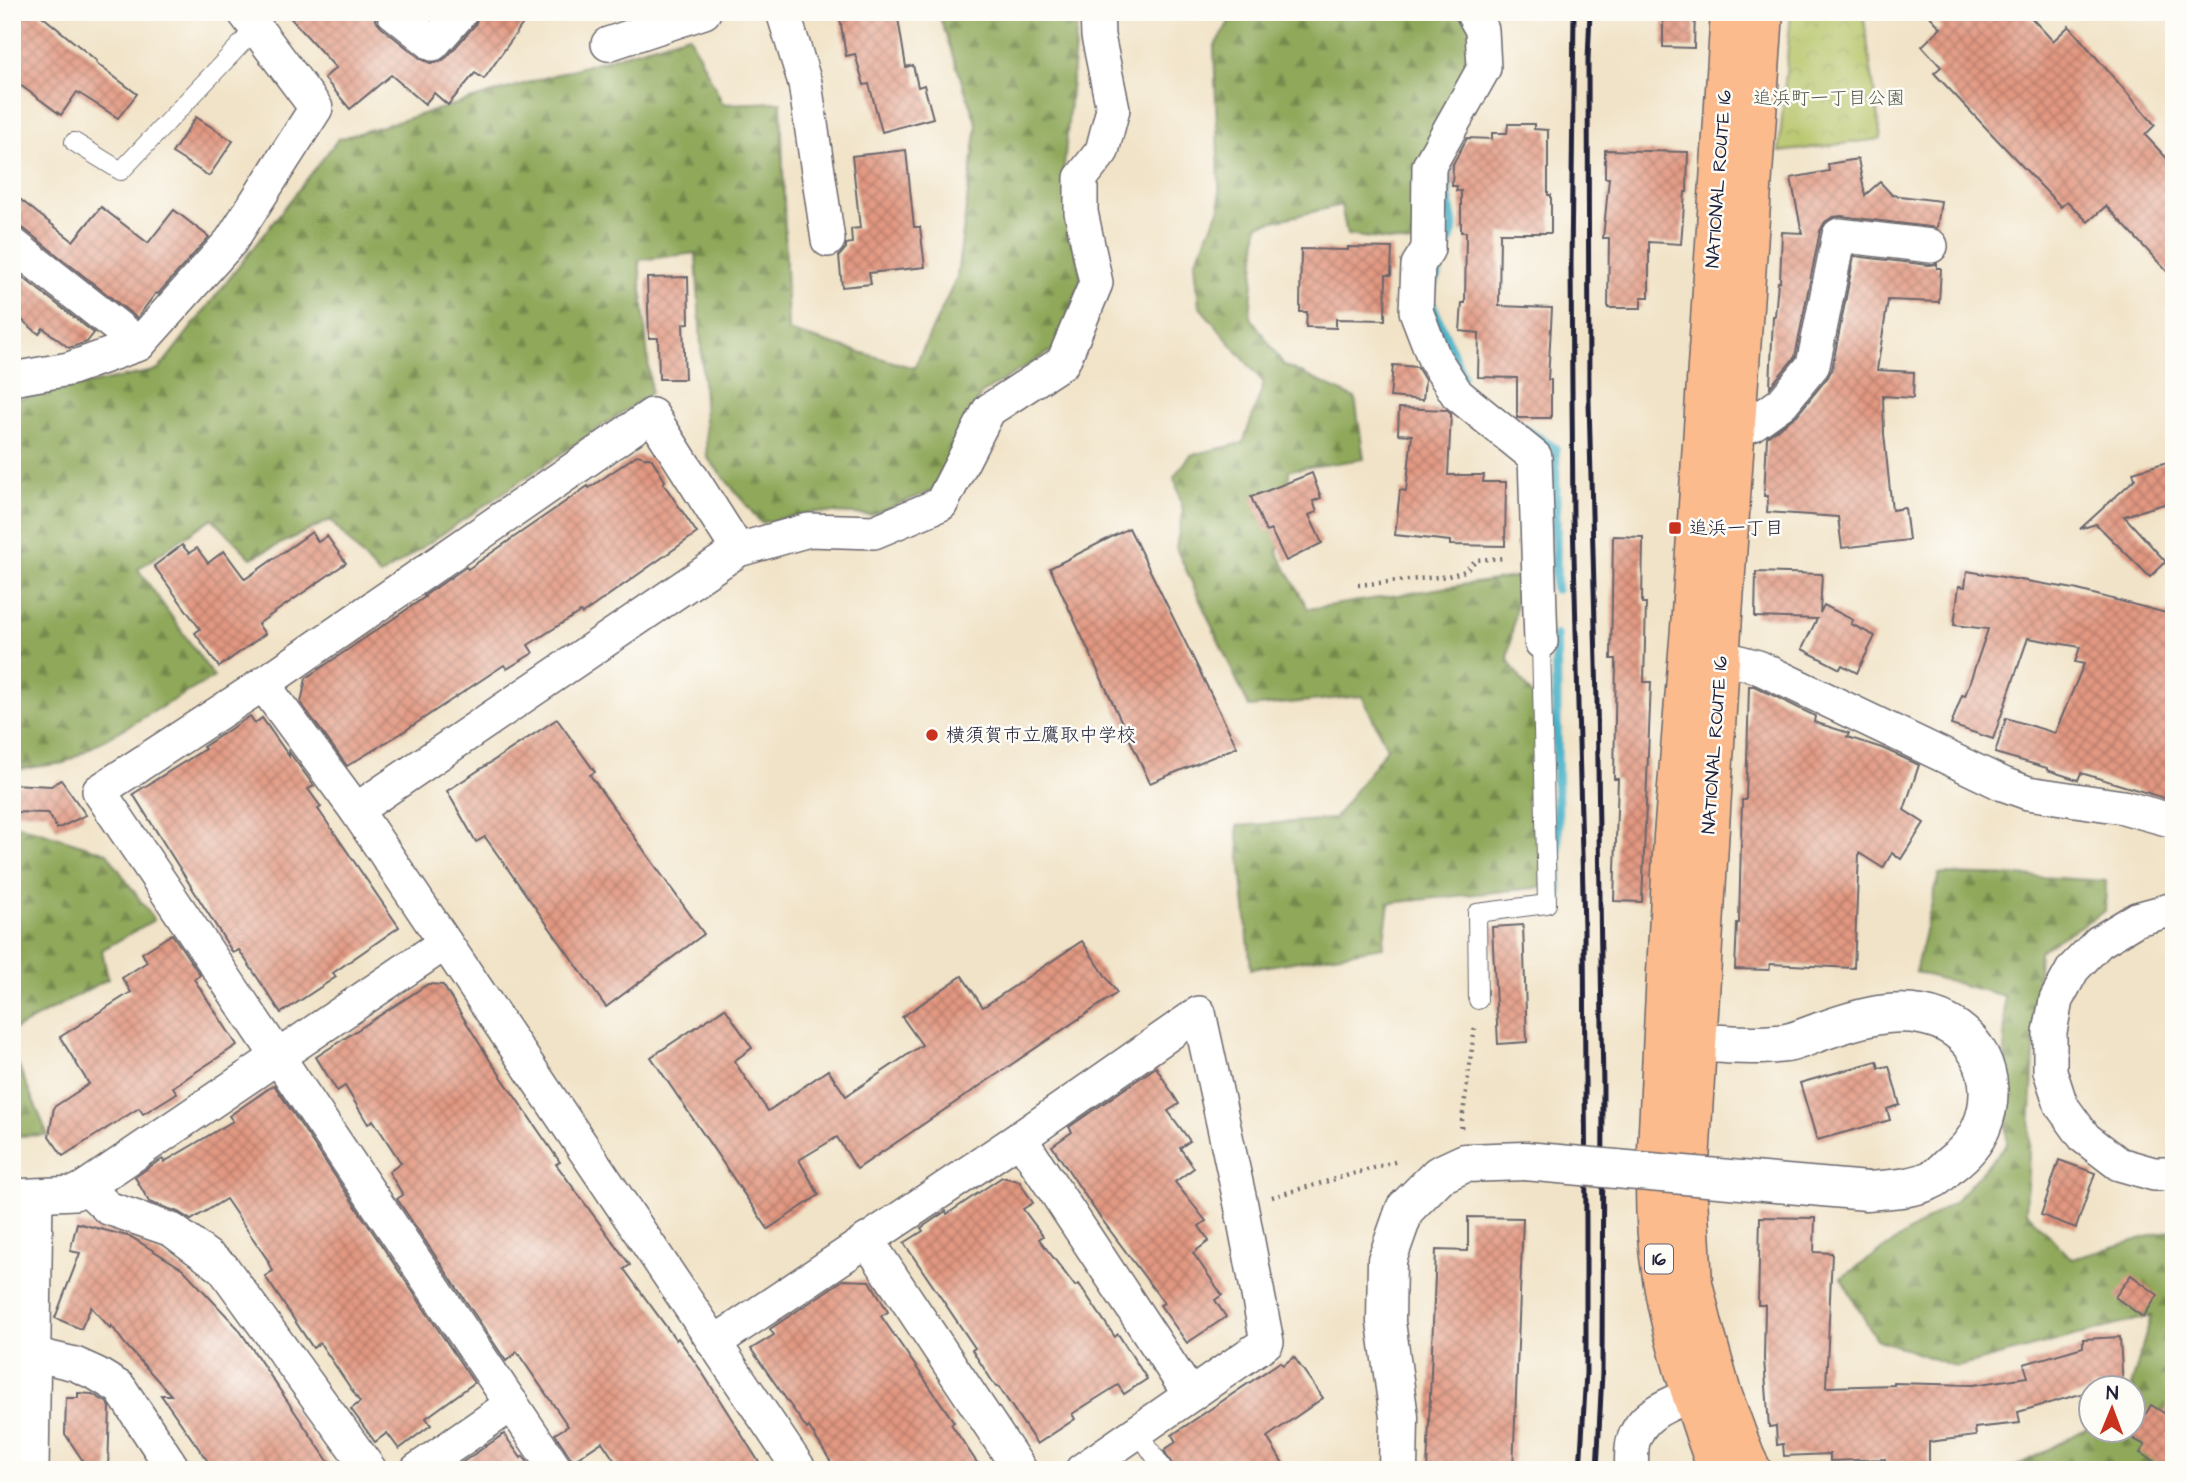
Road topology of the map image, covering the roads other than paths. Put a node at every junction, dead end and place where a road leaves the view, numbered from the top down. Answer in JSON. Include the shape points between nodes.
{"nodes":[{"id":1,"x":393,"y":12,"type":"edge"},
{"id":2,"x":461,"y":12,"type":"edge"},
{"id":3,"x":704,"y":12,"type":"edge"},
{"id":4,"x":783,"y":12,"type":"edge"},
{"id":5,"x":1097,"y":12,"type":"edge"},
{"id":6,"x":1472,"y":12,"type":"edge"},
{"id":7,"x":1730,"y":12,"type":"edge"},
{"id":8,"x":1764,"y":12,"type":"edge"},
{"id":9,"x":250,"y":20,"type":"edge"},
{"id":10,"x":607,"y":44,"type":"dead end"},
{"id":11,"x":74,"y":142,"type":"dead end"},
{"id":12,"x":828,"y":240,"type":"dead end"},
{"id":13,"x":12,"y":244,"type":"edge"},
{"id":14,"x":1930,"y":246,"type":"dead end"},
{"id":15,"x":139,"y":344,"type":"junction"},
{"id":16,"x":12,"y":379,"type":"edge"},
{"id":17,"x":1736,"y":425,"type":"junction"},
{"id":18,"x":738,"y":550,"type":"junction"},
{"id":19,"x":1541,"y":642,"type":"joint"},
{"id":20,"x":1704,"y":658,"type":"junction"},
{"id":21,"x":263,"y":684,"type":"junction"},
{"id":22,"x":356,"y":810,"type":"junction"},
{"id":23,"x":2174,"y":821,"type":"edge"},
{"id":24,"x":2174,"y":909,"type":"edge"},
{"id":25,"x":445,"y":943,"type":"junction"},
{"id":26,"x":1478,"y":1000,"type":"road end"},
{"id":27,"x":1680,"y":1041,"type":"junction"},
{"id":28,"x":279,"y":1057,"type":"junction"},
{"id":29,"x":1020,"y":1138,"type":"junction"},
{"id":30,"x":2174,"y":1174,"type":"edge"},
{"id":31,"x":86,"y":1187,"type":"junction"},
{"id":32,"x":24,"y":1196,"type":"edge"},
{"id":33,"x":867,"y":1240,"type":"junction"},
{"id":34,"x":714,"y":1343,"type":"junction"},
{"id":35,"x":33,"y":1354,"type":"junction"},
{"id":36,"x":1190,"y":1395,"type":"junction"},
{"id":37,"x":1691,"y":1395,"type":"junction"},
{"id":38,"x":512,"y":1404,"type":"junction"},
{"id":39,"x":1138,"y":1433,"type":"junction"},
{"id":40,"x":32,"y":1470,"type":"edge"},
{"id":41,"x":174,"y":1470,"type":"edge"},
{"id":42,"x":370,"y":1470,"type":"edge"},
{"id":43,"x":417,"y":1470,"type":"edge"},
{"id":44,"x":556,"y":1470,"type":"edge"},
{"id":45,"x":800,"y":1470,"type":"edge"},
{"id":46,"x":1020,"y":1470,"type":"edge"},
{"id":47,"x":1082,"y":1470,"type":"edge"},
{"id":48,"x":1164,"y":1470,"type":"edge"},
{"id":49,"x":1398,"y":1470,"type":"edge"},
{"id":50,"x":1631,"y":1470,"type":"edge"},
{"id":51,"x":1718,"y":1470,"type":"edge"},
{"id":52,"x":1752,"y":1470,"type":"edge"}],
"edges":[{"from":1,"to":2,"type":"street","via":[[433,44]]},
{"from":3,"to":10,"type":"street"},
{"from":4,"to":12,"type":"street","via":[[805,83]]},
{"from":5,"to":18,"type":"street","via":[[1113,109],[1102,151],[1081,178],[1082,212],[1096,283],[1063,362],[989,410],[941,504],[874,532],[809,530]]},
{"from":6,"to":19,"type":"street","via":[[1482,30],[1484,68],[1429,166],[1428,249],[1418,265],[1416,311],[1434,358],[1457,394],[1535,457]]},
{"from":7,"to":20,"type":"highway","name":"NATIONAL ROUTE 16","number":"16"},
{"from":8,"to":17,"type":"highway","name":"NATIONAL ROUTE 16","number":"16"},
{"from":9,"to":11,"type":"lane","via":[[121,171]]},
{"from":9,"to":15,"type":"street","via":[[316,107],[231,241]]},
{"from":13,"to":15,"type":"street"},
{"from":14,"to":17,"type":"street","via":[[1839,235],[1813,365],[1782,403],[1751,425]]},
{"from":15,"to":16,"type":"street","via":[[69,369]]},
{"from":17,"to":20,"type":"highway","name":"NATIONAL ROUTE 16","number":"16"},
{"from":18,"to":21,"type":"street","via":[[652,415]]},
{"from":18,"to":22,"type":"street"},
{"from":19,"to":26,"type":"lane","via":[[1547,904],[1477,913]]},
{"from":20,"to":23,"type":"street","via":[[1758,667],[2028,793],[2123,807]]},
{"from":20,"to":27,"type":"highway","name":"NATIONAL ROUTE 16","number":"16"},
{"from":21,"to":22,"type":"street"},
{"from":21,"to":28,"type":"street","via":[[99,791]]},
{"from":22,"to":25,"type":"street"},
{"from":24,"to":30,"type":"street","via":[[2137,919],[2099,942],[2073,969],[2056,1000],[2050,1032],[2050,1071],[2061,1105],[2085,1138],[2119,1164],[2154,1174]]},
{"from":25,"to":28,"type":"street"},
{"from":25,"to":34,"type":"street"},
{"from":27,"to":37,"type":"highway","name":"NATIONAL ROUTE 16","number":"16","via":[[1655,1188],[1655,1228],[1670,1328]]},
{"from":27,"to":49,"type":"street","bridge":true,"via":[[1767,1045],[1863,1018],[1919,1014],[1943,1020],[1964,1034],[1980,1053],[1989,1102],[1981,1129],[1963,1154],[1934,1178],[1900,1188],[1867,1191],[1525,1161],[1465,1163],[1439,1175],[1405,1209],[1387,1260],[1386,1322],[1399,1418]]},
{"from":27,"to":52,"type":"highway","name":"NATIONAL ROUTE 16","number":"16","via":[[1693,1283],[1721,1390]]},
{"from":28,"to":31,"type":"street"},
{"from":28,"to":38,"type":"street"},
{"from":29,"to":33,"type":"street"},
{"from":29,"to":36,"type":"street"},
{"from":29,"to":36,"type":"street","via":[[1199,1013],[1267,1342]]},
{"from":31,"to":32,"type":"street","via":[[75,1193]]},
{"from":31,"to":42,"type":"street","via":[[108,1208],[172,1230],[223,1268]]},
{"from":32,"to":35,"type":"street"},
{"from":33,"to":34,"type":"street"},
{"from":33,"to":46,"type":"street"},
{"from":34,"to":45,"type":"street"},
{"from":35,"to":40,"type":"street"},
{"from":35,"to":41,"type":"street","via":[[75,1364],[120,1388]]},
{"from":36,"to":39,"type":"street"},
{"from":37,"to":50,"type":"street","via":[[1650,1415],[1642,1424],[1633,1442]]},
{"from":37,"to":51,"type":"highway","name":"NATIONAL ROUTE 16","number":"16"},
{"from":38,"to":43,"type":"street"},
{"from":38,"to":44,"type":"street"},
{"from":39,"to":47,"type":"street"},
{"from":39,"to":48,"type":"lane"}]}
